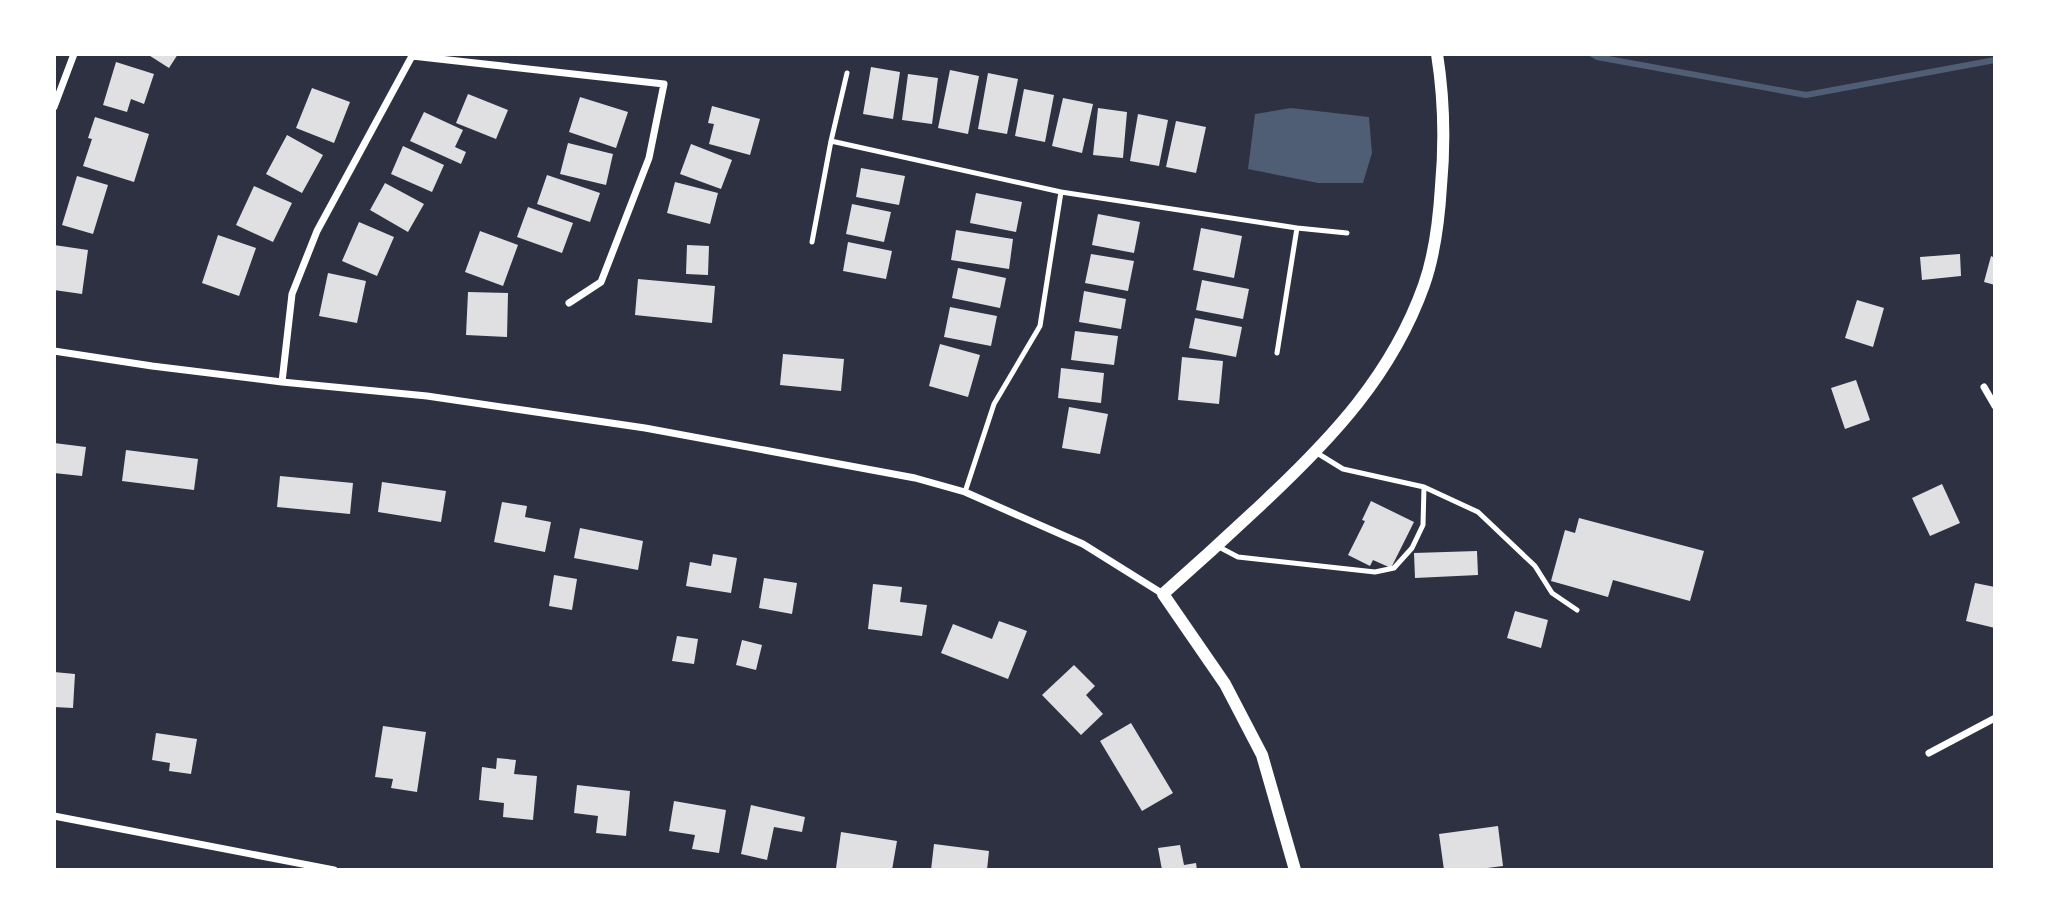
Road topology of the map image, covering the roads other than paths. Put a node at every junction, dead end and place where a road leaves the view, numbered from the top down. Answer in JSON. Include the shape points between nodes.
{"nodes":[{"id":1,"x":74,"y":54,"type":"edge"},
{"id":2,"x":1437,"y":54,"type":"edge"},
{"id":3,"x":847,"y":73,"type":"dead end"},
{"id":4,"x":54,"y":107,"type":"edge"},
{"id":5,"x":831,"y":141,"type":"junction"},
{"id":6,"x":1062,"y":192,"type":"junction"},
{"id":7,"x":1297,"y":228,"type":"junction"},
{"id":8,"x":1347,"y":233,"type":"dead end"},
{"id":9,"x":812,"y":242,"type":"dead end"},
{"id":10,"x":569,"y":303,"type":"dead end"},
{"id":11,"x":54,"y":351,"type":"edge"},
{"id":12,"x":1277,"y":353,"type":"dead end"},
{"id":13,"x":282,"y":382,"type":"junction"},
{"id":14,"x":1984,"y":387,"type":"dead end"},
{"id":15,"x":1995,"y":407,"type":"edge"},
{"id":16,"x":1316,"y":453,"type":"junction"},
{"id":17,"x":1424,"y":487,"type":"junction"},
{"id":18,"x":965,"y":492,"type":"junction"},
{"id":19,"x":1217,"y":546,"type":"junction"},
{"id":20,"x":1163,"y":594,"type":"junction"},
{"id":21,"x":1577,"y":610,"type":"dead end"},
{"id":22,"x":1995,"y":718,"type":"edge"},
{"id":23,"x":1929,"y":753,"type":"dead end"},
{"id":24,"x":54,"y":816,"type":"edge"},
{"id":25,"x":334,"y":870,"type":"edge"},
{"id":26,"x":1295,"y":870,"type":"edge"}],
"edges":[{"from":1,"to":4,"type":"street"},
{"from":2,"to":16,"type":"street","via":[[1443,158],[1438,222],[1425,283],[1384,367]]},
{"from":3,"to":5,"type":"lane"},
{"from":5,"to":6,"type":"lane"},
{"from":5,"to":9,"type":"lane"},
{"from":6,"to":7,"type":"lane"},
{"from":6,"to":18,"type":"lane","via":[[1040,326],[994,404]]},
{"from":7,"to":8,"type":"lane"},
{"from":7,"to":12,"type":"lane"},
{"from":10,"to":13,"type":"street","via":[[601,282],[649,159],[664,84],[412,56],[317,231],[292,295]]},
{"from":11,"to":13,"type":"street"},
{"from":13,"to":18,"type":"street","via":[[427,396],[645,428],[915,478]]},
{"from":14,"to":15,"type":"street"},
{"from":16,"to":17,"type":"lane","via":[[1343,469]]},
{"from":16,"to":19,"type":"street"},
{"from":17,"to":19,"type":"lane","via":[[1423,526],[1394,568],[1374,572],[1238,557]]},
{"from":17,"to":21,"type":"lane","via":[[1478,512],[1535,566],[1552,593]]},
{"from":18,"to":20,"type":"street","via":[[1083,544]]},
{"from":19,"to":20,"type":"street"},
{"from":20,"to":26,"type":"street","via":[[1225,684],[1262,755]]},
{"from":22,"to":23,"type":"street"},
{"from":24,"to":25,"type":"street"}]}
